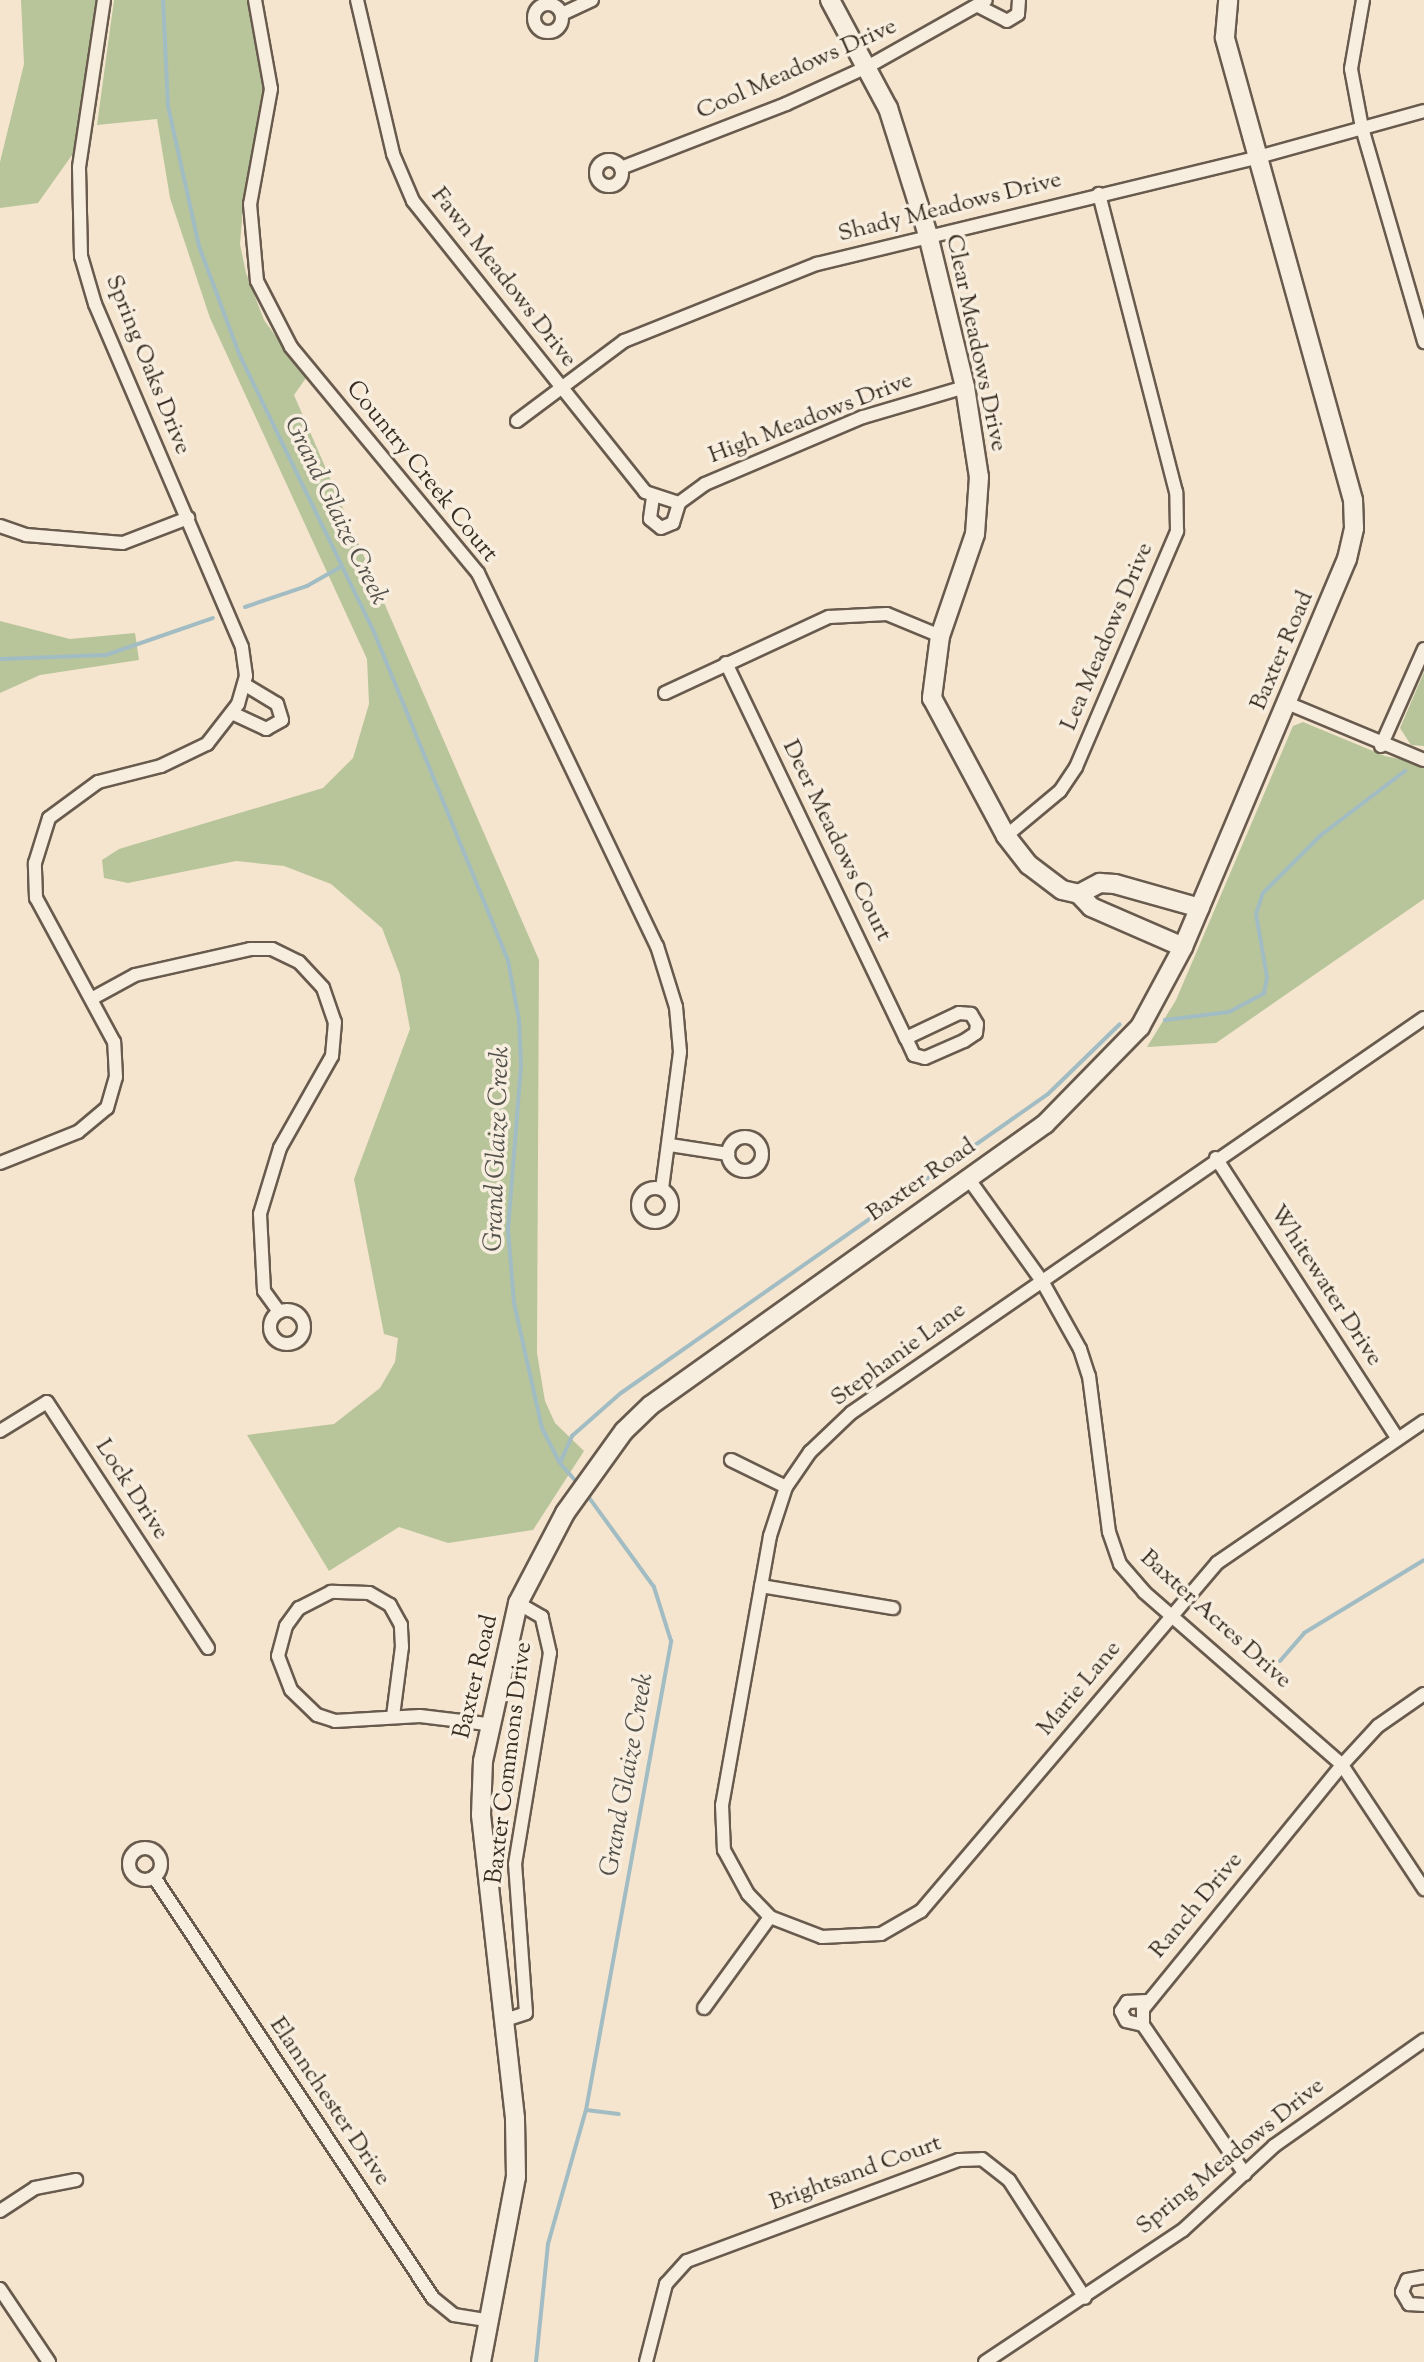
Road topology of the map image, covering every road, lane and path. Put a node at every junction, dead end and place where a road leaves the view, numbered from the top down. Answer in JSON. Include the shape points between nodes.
{"nodes":[{"id":1,"x":104,"y":0,"type":"edge"},
{"id":2,"x":255,"y":0,"type":"edge"},
{"id":3,"x":357,"y":0,"type":"edge"},
{"id":4,"x":592,"y":0,"type":"edge"},
{"id":5,"x":830,"y":0,"type":"edge"},
{"id":6,"x":1019,"y":0,"type":"edge"},
{"id":7,"x":1228,"y":0,"type":"edge"},
{"id":8,"x":1363,"y":0,"type":"edge"},
{"id":9,"x":983,"y":3,"type":"edge"},
{"id":10,"x":562,"y":14,"type":"dead end"},
{"id":11,"x":869,"y":66,"type":"junction"},
{"id":12,"x":1424,"y":111,"type":"edge"},
{"id":13,"x":1362,"y":128,"type":"junction"},
{"id":14,"x":1258,"y":157,"type":"junction"},
{"id":15,"x":621,"y":168,"type":"dead end"},
{"id":16,"x":1099,"y":194,"type":"junction"},
{"id":17,"x":928,"y":235,"type":"junction"},
{"id":18,"x":1422,"y":324,"type":"edge"},
{"id":19,"x":1424,"y":342,"type":"edge"},
{"id":20,"x":561,"y":387,"type":"junction"},
{"id":21,"x":965,"y":387,"type":"junction"},
{"id":22,"x":517,"y":421,"type":"dead end"},
{"id":23,"x":666,"y":500,"type":"joint"},
{"id":24,"x":188,"y":518,"type":"junction"},
{"id":25,"x":0,"y":526,"type":"edge"},
{"id":26,"x":940,"y":636,"type":"junction"},
{"id":27,"x":1424,"y":649,"type":"edge"},
{"id":28,"x":726,"y":663,"type":"junction"},
{"id":29,"x":245,"y":685,"type":"junction"},
{"id":30,"x":665,"y":693,"type":"dead end"},
{"id":31,"x":1287,"y":703,"type":"junction"},
{"id":32,"x":232,"y":713,"type":"junction"},
{"id":33,"x":1381,"y":746,"type":"junction"},
{"id":34,"x":1424,"y":760,"type":"edge"},
{"id":35,"x":1006,"y":836,"type":"junction"},
{"id":36,"x":1079,"y":894,"type":"junction"},
{"id":37,"x":1200,"y":908,"type":"junction"},
{"id":38,"x":1183,"y":947,"type":"junction"},
{"id":39,"x":93,"y":998,"type":"junction"},
{"id":40,"x":1424,"y":1018,"type":"edge"},
{"id":41,"x":906,"y":1038,"type":"junction"},
{"id":42,"x":670,"y":1145,"type":"junction"},
{"id":43,"x":728,"y":1154,"type":"dead end"},
{"id":44,"x":1216,"y":1158,"type":"junction"},
{"id":45,"x":0,"y":1163,"type":"edge"},
{"id":46,"x":968,"y":1178,"type":"junction"},
{"id":47,"x":662,"y":1189,"type":"dead end"},
{"id":48,"x":1042,"y":1281,"type":"junction"},
{"id":49,"x":279,"y":1312,"type":"dead end"},
{"id":50,"x":1424,"y":1421,"type":"edge"},
{"id":51,"x":0,"y":1431,"type":"edge"},
{"id":52,"x":1397,"y":1438,"type":"junction"},
{"id":53,"x":731,"y":1460,"type":"dead end"},
{"id":54,"x":786,"y":1487,"type":"junction"},
{"id":55,"x":761,"y":1586,"type":"junction"},
{"id":56,"x":518,"y":1603,"type":"junction"},
{"id":57,"x":893,"y":1608,"type":"dead end"},
{"id":58,"x":1171,"y":1615,"type":"junction"},
{"id":59,"x":208,"y":1648,"type":"dead end"},
{"id":60,"x":1424,"y":1694,"type":"edge"},
{"id":61,"x":393,"y":1716,"type":"junction"},
{"id":62,"x":487,"y":1724,"type":"junction"},
{"id":63,"x":1342,"y":1765,"type":"junction"},
{"id":64,"x":154,"y":1877,"type":"dead end"},
{"id":65,"x":1424,"y":1889,"type":"edge"},
{"id":66,"x":770,"y":1917,"type":"junction"},
{"id":67,"x":1147,"y":2001,"type":"junction"},
{"id":68,"x":704,"y":2008,"type":"dead end"},
{"id":69,"x":502,"y":2021,"type":"junction"},
{"id":70,"x":1143,"y":2025,"type":"junction"},
{"id":71,"x":1424,"y":2040,"type":"edge"},
{"id":72,"x":1245,"y":2174,"type":"junction"},
{"id":73,"x":76,"y":2180,"type":"dead end"},
{"id":74,"x":0,"y":2211,"type":"edge"},
{"id":75,"x":1424,"y":2277,"type":"edge"},
{"id":76,"x":0,"y":2289,"type":"edge"},
{"id":77,"x":1085,"y":2298,"type":"junction"},
{"id":78,"x":1424,"y":2305,"type":"edge"},
{"id":79,"x":490,"y":2321,"type":"junction"},
{"id":80,"x":49,"y":2362,"type":"edge"},
{"id":81,"x":481,"y":2362,"type":"edge"},
{"id":82,"x":646,"y":2362,"type":"edge"},
{"id":83,"x":985,"y":2362,"type":"edge"}],
"edges":[{"from":1,"to":24,"type":"street","name":"Spring Oaks Drive","via":[[79,167],[81,256],[95,304]]},
{"from":2,"to":42,"type":"street","name":"Country Creek Court","via":[[271,89],[250,204],[257,281],[291,347],[478,573],[582,784],[657,946],[676,1007],[680,1052]]},
{"from":3,"to":20,"type":"street","name":"Fawn Meadows Drive","via":[[405,186],[434,232]]},
{"from":4,"to":10,"type":"street"},
{"from":5,"to":11,"type":"main road","name":"Clear Meadows Drive"},
{"from":6,"to":9,"type":"street","via":[[1018,14],[1007,21]]},
{"from":7,"to":14,"type":"main road","name":"Baxter Road","via":[[1225,37]]},
{"from":8,"to":13,"type":"street","via":[[1351,69]]},
{"from":9,"to":11,"type":"street","name":"Cool Meadows Drive"},
{"from":11,"to":15,"type":"street","name":"Cool Meadows Drive","via":[[770,112]]},
{"from":11,"to":17,"type":"main road","name":"Clear Meadows Drive","via":[[888,108]]},
{"from":12,"to":13,"type":"street","name":"Shady Meadows Drive"},
{"from":13,"to":14,"type":"street","name":"Shady Meadows Drive"},
{"from":13,"to":18,"type":"street"},
{"from":14,"to":16,"type":"street","name":"Shady Meadows Drive"},
{"from":14,"to":31,"type":"main road","name":"Baxter Road","via":[[1353,500],[1347,559]]},
{"from":16,"to":17,"type":"street","name":"Shady Meadows Drive"},
{"from":16,"to":35,"type":"street","name":"Lea Meadows Drive","via":[[1176,492],[1177,531],[1076,767],[1060,791]]},
{"from":17,"to":20,"type":"street","name":"Shady Meadows Drive","via":[[817,264],[646,330]]},
{"from":17,"to":21,"type":"main road","name":"Clear Meadows Drive"},
{"from":18,"to":19,"type":"street"},
{"from":20,"to":22,"type":"street","name":"Shady Meadows Drive"},
{"from":20,"to":23,"type":"street","name":"Fawn Meadows Drive","via":[[637,483]]},
{"from":21,"to":23,"type":"street","name":"High Meadows Drive","via":[[863,417]]},
{"from":21,"to":26,"type":"main road","name":"Clear Meadows Drive","via":[[979,477],[975,534]]},
{"from":24,"to":25,"type":"street","via":[[123,543],[26,535]]},
{"from":24,"to":29,"type":"street","name":"Spring Oaks Drive","via":[[242,647]]},
{"from":26,"to":28,"type":"street","via":[[887,614],[852,612]]},
{"from":26,"to":35,"type":"main road","name":"Clear Meadows Drive","via":[[932,698]]},
{"from":27,"to":33,"type":"street"},
{"from":28,"to":30,"type":"street"},
{"from":28,"to":41,"type":"street","name":"Deer Meadows Court"},
{"from":29,"to":32,"type":"street"},
{"from":29,"to":32,"type":"street","via":[[277,704],[282,720],[266,729]]},
{"from":31,"to":33,"type":"street"},
{"from":31,"to":37,"type":"main road","name":"Baxter Road"},
{"from":32,"to":39,"type":"street","via":[[207,744],[161,766],[98,782],[49,818],[35,863],[36,898],[51,934]]},
{"from":33,"to":34,"type":"street"},
{"from":35,"to":36,"type":"main road","name":"Clear Meadows Drive","via":[[1043,879]]},
{"from":36,"to":37,"type":"main road","via":[[1100,883],[1115,884]]},
{"from":36,"to":38,"type":"main road","name":"Clear Meadows Drive","via":[[1091,907]]},
{"from":37,"to":38,"type":"main road","name":"Baxter Road"},
{"from":38,"to":46,"type":"main road","name":"Baxter Road","via":[[1140,1027],[1116,1056],[1045,1124]]},
{"from":39,"to":45,"type":"street","via":[[116,1050],[116,1077],[107,1108],[78,1132]]},
{"from":39,"to":49,"type":"street","via":[[135,975],[250,949],[272,949],[299,962],[323,988],[335,1022],[332,1056],[280,1148],[260,1214],[264,1291]]},
{"from":40,"to":44,"type":"street","name":"Stephanie Lane"},
{"from":41,"to":41,"type":"street","via":[[914,1055],[925,1058],[973,1036],[977,1024],[971,1014],[959,1013]]},
{"from":42,"to":43,"type":"street"},
{"from":42,"to":47,"type":"street","name":"Country Creek Court"},
{"from":44,"to":48,"type":"street","name":"Stephanie Lane"},
{"from":44,"to":52,"type":"street","name":"Whitewater Drive"},
{"from":46,"to":48,"type":"street","name":"Baxter Acres Drive"},
{"from":46,"to":56,"type":"main road","name":"Baxter Road","via":[[651,1405],[601,1461],[565,1513]]},
{"from":48,"to":54,"type":"street","name":"Stephanie Lane","via":[[851,1413],[810,1452]]},
{"from":48,"to":58,"type":"street","name":"Baxter Acres Drive","via":[[1074,1335],[1089,1376],[1117,1556],[1132,1579]]},
{"from":50,"to":52,"type":"street","name":"Marie Lane"},
{"from":51,"to":59,"type":"street","name":"Lock Drive","via":[[47,1402]]},
{"from":52,"to":58,"type":"street","name":"Marie Lane","via":[[1217,1563]]},
{"from":53,"to":54,"type":"street"},
{"from":54,"to":55,"type":"street","name":"Stephanie Lane"},
{"from":55,"to":57,"type":"street"},
{"from":55,"to":66,"type":"street","name":"Stephanie Lane","via":[[722,1805],[722,1836],[738,1878]]},
{"from":56,"to":62,"type":"main road","name":"Baxter Road"},
{"from":56,"to":69,"type":"street","name":"Baxter Commons Drive","via":[[542,1617],[550,1653],[515,1864],[526,2013]]},
{"from":58,"to":63,"type":"street","name":"Baxter Acres Drive"},
{"from":58,"to":66,"type":"street","name":"Marie Lane","via":[[921,1911],[895,1929],[853,1938],[804,1934]]},
{"from":60,"to":63,"type":"street","name":"Ranch Drive","via":[[1378,1726]]},
{"from":61,"to":61,"type":"street","via":[[402,1647],[401,1625],[390,1605],[369,1593],[331,1592],[299,1608],[286,1626],[278,1656],[282,1673],[304,1706],[335,1721]]},
{"from":61,"to":62,"type":"street"},
{"from":62,"to":69,"type":"main road","name":"Baxter Road","via":[[481,1815]]},
{"from":63,"to":65,"type":"street","name":"Baxter Acres Drive"},
{"from":63,"to":67,"type":"street","name":"Ranch Drive"},
{"from":64,"to":79,"type":"street","name":"Elannchester Drive","via":[[433,2298],[454,2315]]},
{"from":66,"to":68,"type":"street"},
{"from":67,"to":70,"type":"street"},
{"from":67,"to":70,"type":"street","name":"Ranch Drive","via":[[1127,2002],[1121,2011],[1126,2021]]},
{"from":69,"to":79,"type":"main road","name":"Baxter Road","via":[[516,2177]]},
{"from":70,"to":72,"type":"street"},
{"from":71,"to":72,"type":"street","name":"Spring Meadows Drive","via":[[1333,2100]]},
{"from":72,"to":77,"type":"street","name":"Spring Meadows Drive","via":[[1183,2230]]},
{"from":73,"to":74,"type":"street","via":[[35,2188]]},
{"from":75,"to":78,"type":"street","via":[[1407,2280],[1402,2292],[1409,2304]]},
{"from":76,"to":80,"type":"street"},
{"from":77,"to":82,"type":"street","name":"Brightsand Court","via":[[1009,2180],[991,2163],[971,2158],[687,2261],[666,2284]]},
{"from":77,"to":83,"type":"street","name":"Spring Meadows Drive"},
{"from":79,"to":81,"type":"main road","name":"Baxter Road"}]}
